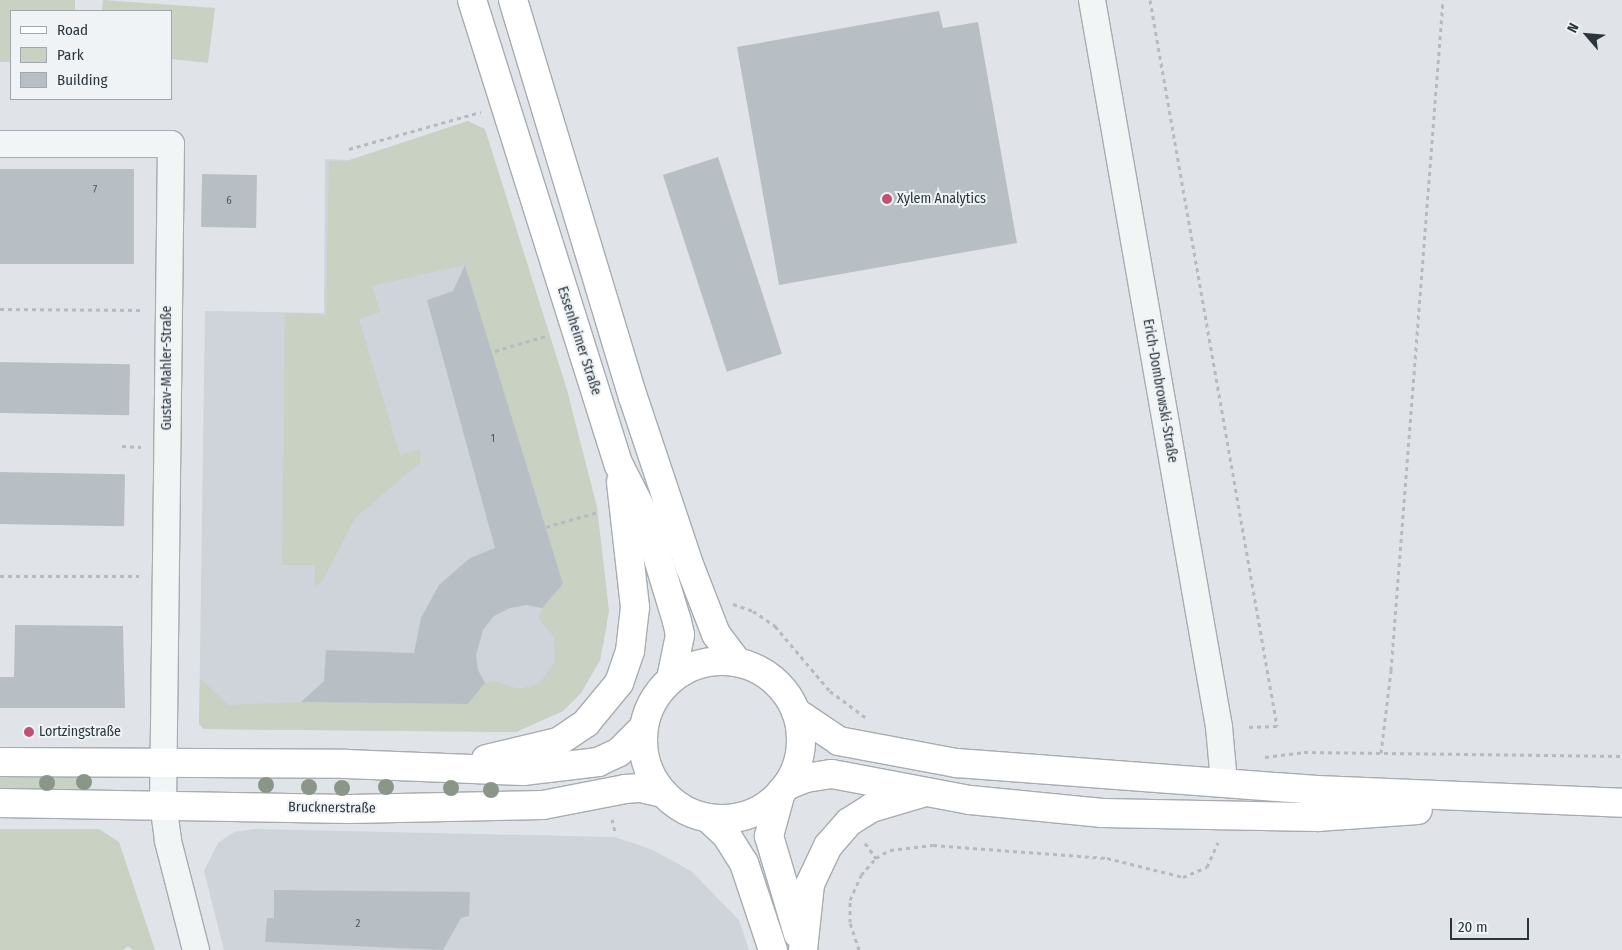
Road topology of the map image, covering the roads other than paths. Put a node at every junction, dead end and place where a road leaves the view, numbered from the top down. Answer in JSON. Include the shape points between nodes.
{"nodes":[{"id":1,"x":472,"y":0,"type":"edge"},
{"id":2,"x":513,"y":0,"type":"edge"},
{"id":3,"x":1092,"y":0,"type":"edge"},
{"id":4,"x":0,"y":144,"type":"edge"},
{"id":5,"x":619,"y":465,"type":"junction"},
{"id":6,"x":738,"y":662,"type":"junction"},
{"id":7,"x":671,"y":679,"type":"junction"},
{"id":8,"x":796,"y":712,"type":"junction"},
{"id":9,"x":644,"y":728,"type":"junction"},
{"id":10,"x":0,"y":762,"type":"edge"},
{"id":11,"x":163,"y":764,"type":"junction"},
{"id":12,"x":426,"y":766,"type":"junction"},
{"id":13,"x":1224,"y":782,"type":"junction"},
{"id":14,"x":784,"y":789,"type":"junction"},
{"id":15,"x":926,"y":792,"type":"junction"},
{"id":16,"x":662,"y":793,"type":"junction"},
{"id":17,"x":0,"y":802,"type":"edge"},
{"id":18,"x":1529,"y":802,"type":"junction"},
{"id":19,"x":1622,"y":803,"type":"edge"},
{"id":20,"x":163,"y":804,"type":"junction"},
{"id":21,"x":708,"y":818,"type":"junction"},
{"id":22,"x":196,"y":950,"type":"edge"},
{"id":23,"x":772,"y":950,"type":"edge"},
{"id":24,"x":803,"y":950,"type":"edge"}],
"edges":[{"from":1,"to":5,"type":"main road","name":"Essenheimer Straße"},
{"from":2,"to":6,"type":"main road","via":[[633,397],[690,567],[716,634]]},
{"from":3,"to":13,"type":"street","name":"Erich-Dombrowski-Straße","via":[[1219,727]]},
{"from":4,"to":11,"type":"street","name":"Gustav-Mahler-Straße","via":[[171,144]]},
{"from":5,"to":7,"type":"main road","name":"Essenheimer Straße","via":[[645,516],[677,621],[680,635]]},
{"from":5,"to":12,"type":"main road","via":[[635,607],[630,651],[619,683],[586,724],[558,742],[497,758]]},
{"from":6,"to":7,"type":"main road","via":[[702,663]]},
{"from":6,"to":8,"type":"main road","via":[[773,680]]},
{"from":7,"to":9,"type":"main road","via":[[648,710]]},
{"from":8,"to":13,"type":"main road","via":[[839,742],[903,756],[1030,770]]},
{"from":8,"to":14,"type":"main road","via":[[800,750]]},
{"from":9,"to":12,"type":"main road","via":[[619,752],[598,762],[523,770]]},
{"from":9,"to":16,"type":"main road","via":[[646,763]]},
{"from":10,"to":11,"type":"main road"},
{"from":11,"to":12,"type":"main road"},
{"from":11,"to":20,"type":"street"},
{"from":13,"to":18,"type":"main road"},
{"from":14,"to":15,"type":"main road","via":[[806,778],[832,774]]},
{"from":14,"to":21,"type":"main road","via":[[762,807],[740,817]]},
{"from":14,"to":24,"type":"main road","via":[[769,836]]},
{"from":15,"to":18,"type":"main road","via":[[1102,814],[1317,817]]},
{"from":15,"to":24,"type":"main road","via":[[871,808],[849,822],[828,846],[810,884]]},
{"from":16,"to":20,"type":"main road","name":"Brucknerstraße","via":[[625,789],[543,805],[349,809]]},
{"from":16,"to":21,"type":"main road","via":[[676,805]]},
{"from":17,"to":20,"type":"main road","name":"Brucknerstraße"},
{"from":18,"to":19,"type":"main road"},
{"from":20,"to":22,"type":"street","via":[[168,841]]},
{"from":21,"to":23,"type":"main road","via":[[727,836],[744,863]]}]}
